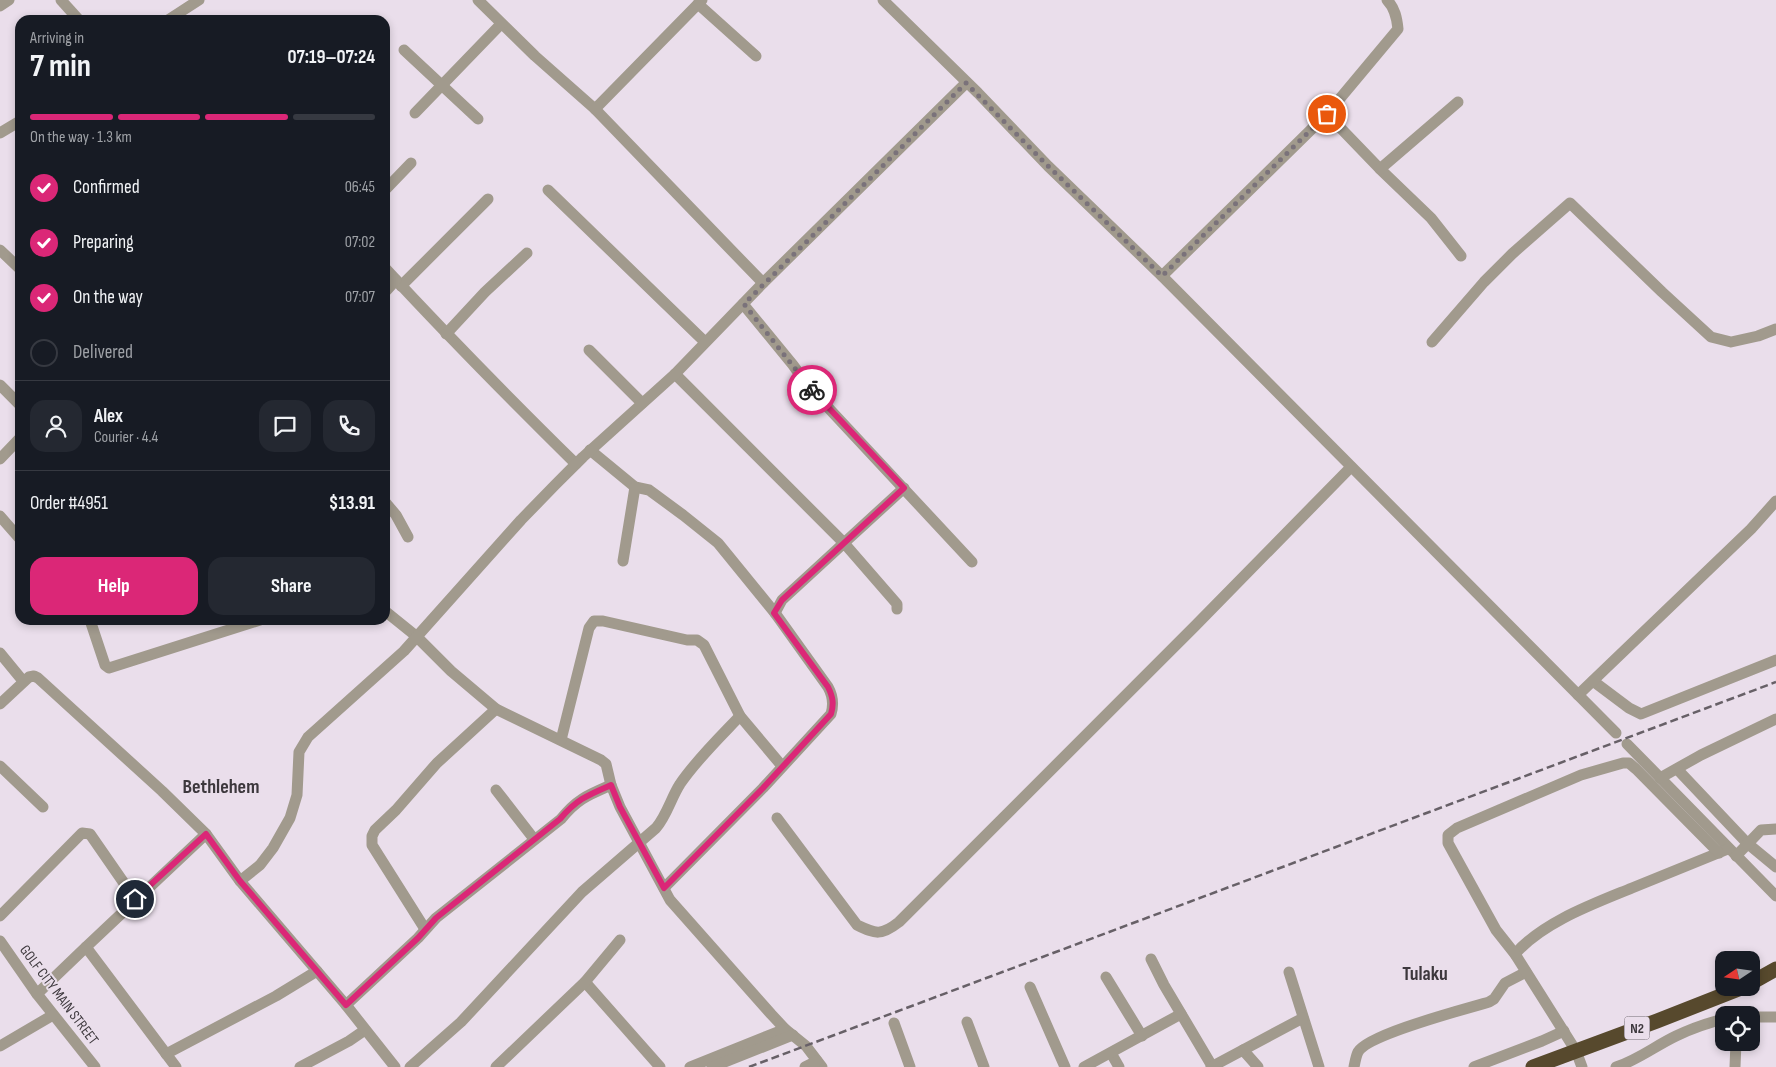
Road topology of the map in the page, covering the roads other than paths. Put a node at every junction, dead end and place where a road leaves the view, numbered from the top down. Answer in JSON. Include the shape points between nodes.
{"nodes":[{"id":1,"x":9,"y":0,"type":"edge"},
{"id":2,"x":61,"y":0,"type":"edge"},
{"id":3,"x":199,"y":0,"type":"edge"},
{"id":4,"x":478,"y":0,"type":"edge"},
{"id":5,"x":883,"y":0,"type":"edge"},
{"id":6,"x":1387,"y":0,"type":"edge"},
{"id":7,"x":700,"y":2,"type":"edge"},
{"id":8,"x":0,"y":6,"type":"edge"},
{"id":9,"x":74,"y":15,"type":"edge"},
{"id":10,"x":176,"y":15,"type":"edge"},
{"id":11,"x":501,"y":24,"type":"junction"},
{"id":12,"x":404,"y":50,"type":"dead end"},
{"id":13,"x":756,"y":56,"type":"dead end"},
{"id":14,"x":966,"y":83,"type":"junction"},
{"id":15,"x":441,"y":86,"type":"junction"},
{"id":16,"x":1458,"y":102,"type":"dead end"},
{"id":17,"x":595,"y":109,"type":"junction"},
{"id":18,"x":415,"y":113,"type":"dead end"},
{"id":19,"x":1327,"y":114,"type":"junction"},
{"id":20,"x":478,"y":119,"type":"dead end"},
{"id":21,"x":15,"y":126,"type":"edge"},
{"id":22,"x":0,"y":133,"type":"edge"},
{"id":23,"x":411,"y":163,"type":"dead end"},
{"id":24,"x":1380,"y":169,"type":"junction"},
{"id":25,"x":390,"y":185,"type":"edge"},
{"id":26,"x":548,"y":190,"type":"dead end"},
{"id":27,"x":488,"y":199,"type":"dead end"},
{"id":28,"x":0,"y":250,"type":"edge"},
{"id":29,"x":527,"y":253,"type":"dead end"},
{"id":30,"x":1461,"y":256,"type":"dead end"},
{"id":31,"x":15,"y":264,"type":"edge"},
{"id":32,"x":390,"y":274,"type":"edge"},
{"id":33,"x":1162,"y":276,"type":"junction"},
{"id":34,"x":398,"y":283,"type":"junction"},
{"id":35,"x":763,"y":283,"type":"junction"},
{"id":36,"x":390,"y":289,"type":"edge"},
{"id":37,"x":744,"y":304,"type":"junction"},
{"id":38,"x":1776,"y":329,"type":"edge"},
{"id":39,"x":446,"y":334,"type":"junction"},
{"id":40,"x":705,"y":342,"type":"junction"},
{"id":41,"x":1432,"y":342,"type":"dead end"},
{"id":42,"x":589,"y":350,"type":"dead end"},
{"id":43,"x":675,"y":374,"type":"junction"},
{"id":44,"x":0,"y":385,"type":"edge"},
{"id":45,"x":15,"y":400,"type":"edge"},
{"id":46,"x":642,"y":403,"type":"junction"},
{"id":47,"x":15,"y":443,"type":"edge"},
{"id":48,"x":590,"y":450,"type":"junction"},
{"id":49,"x":0,"y":458,"type":"edge"},
{"id":50,"x":576,"y":464,"type":"junction"},
{"id":51,"x":1351,"y":467,"type":"junction"},
{"id":52,"x":634,"y":487,"type":"junction"},
{"id":53,"x":904,"y":488,"type":"junction"},
{"id":54,"x":1776,"y":501,"type":"edge"},
{"id":55,"x":390,"y":508,"type":"edge"},
{"id":56,"x":0,"y":516,"type":"edge"},
{"id":57,"x":15,"y":533,"type":"edge"},
{"id":58,"x":408,"y":537,"type":"dead end"},
{"id":59,"x":844,"y":543,"type":"junction"},
{"id":60,"x":623,"y":561,"type":"dead end"},
{"id":61,"x":972,"y":562,"type":"dead end"},
{"id":62,"x":897,"y":609,"type":"dead end"},
{"id":63,"x":774,"y":613,"type":"junction"},
{"id":64,"x":390,"y":616,"type":"edge"},
{"id":65,"x":92,"y":625,"type":"edge"},
{"id":66,"x":244,"y":625,"type":"edge"},
{"id":67,"x":416,"y":636,"type":"junction"},
{"id":68,"x":0,"y":653,"type":"edge"},
{"id":69,"x":1776,"y":660,"type":"edge"},
{"id":70,"x":23,"y":681,"type":"junction"},
{"id":71,"x":1592,"y":681,"type":"junction"},
{"id":72,"x":1578,"y":694,"type":"junction"},
{"id":73,"x":0,"y":704,"type":"edge"},
{"id":74,"x":496,"y":709,"type":"junction"},
{"id":75,"x":740,"y":716,"type":"junction"},
{"id":76,"x":1776,"y":719,"type":"edge"},
{"id":77,"x":1616,"y":733,"type":"dead end"},
{"id":78,"x":561,"y":740,"type":"junction"},
{"id":79,"x":1627,"y":744,"type":"dead end"},
{"id":80,"x":0,"y":766,"type":"edge"},
{"id":81,"x":782,"y":766,"type":"junction"},
{"id":82,"x":1677,"y":769,"type":"junction"},
{"id":83,"x":1660,"y":778,"type":"junction"},
{"id":84,"x":611,"y":785,"type":"junction"},
{"id":85,"x":496,"y":790,"type":"dead end"},
{"id":86,"x":43,"y":807,"type":"dead end"},
{"id":87,"x":777,"y":818,"type":"dead end"},
{"id":88,"x":1776,"y":829,"type":"edge"},
{"id":89,"x":206,"y":834,"type":"junction"},
{"id":90,"x":534,"y":839,"type":"junction"},
{"id":91,"x":639,"y":843,"type":"junction"},
{"id":92,"x":1747,"y":843,"type":"junction"},
{"id":93,"x":1728,"y":853,"type":"junction"},
{"id":94,"x":1776,"y":866,"type":"edge"},
{"id":95,"x":240,"y":881,"type":"junction"},
{"id":96,"x":664,"y":888,"type":"junction"},
{"id":97,"x":1776,"y":896,"type":"edge"},
{"id":98,"x":135,"y":899,"type":"junction"},
{"id":99,"x":0,"y":916,"type":"edge"},
{"id":100,"x":425,"y":929,"type":"junction"},
{"id":101,"x":620,"y":940,"type":"dead end"},
{"id":102,"x":0,"y":941,"type":"edge"},
{"id":103,"x":86,"y":947,"type":"junction"},
{"id":104,"x":1515,"y":954,"type":"junction"},
{"id":105,"x":1151,"y":959,"type":"dead end"},
{"id":106,"x":1776,"y":969,"type":"edge"},
{"id":107,"x":317,"y":971,"type":"junction"},
{"id":108,"x":1289,"y":972,"type":"dead end"},
{"id":109,"x":1526,"y":972,"type":"junction"},
{"id":110,"x":1106,"y":977,"type":"dead end"},
{"id":111,"x":1760,"y":978,"type":"edge"},
{"id":112,"x":1776,"y":979,"type":"edge"},
{"id":113,"x":1760,"y":981,"type":"edge"},
{"id":114,"x":585,"y":982,"type":"junction"},
{"id":115,"x":1030,"y":987,"type":"dead end"},
{"id":116,"x":37,"y":994,"type":"junction"},
{"id":117,"x":1721,"y":996,"type":"edge"},
{"id":118,"x":346,"y":1005,"type":"junction"},
{"id":119,"x":1181,"y":1014,"type":"junction"},
{"id":120,"x":53,"y":1015,"type":"junction"},
{"id":121,"x":1760,"y":1017,"type":"edge"},
{"id":122,"x":1776,"y":1017,"type":"edge"},
{"id":123,"x":1303,"y":1018,"type":"junction"},
{"id":124,"x":967,"y":1022,"type":"dead end"},
{"id":125,"x":1715,"y":1022,"type":"edge"},
{"id":126,"x":894,"y":1023,"type":"dead end"},
{"id":127,"x":364,"y":1030,"type":"junction"},
{"id":128,"x":1564,"y":1031,"type":"junction"},
{"id":129,"x":789,"y":1032,"type":"junction"},
{"id":130,"x":1142,"y":1036,"type":"junction"},
{"id":131,"x":0,"y":1046,"type":"edge"},
{"id":132,"x":1243,"y":1050,"type":"junction"},
{"id":133,"x":1576,"y":1050,"type":"junction"},
{"id":134,"x":1736,"y":1051,"type":"edge"},
{"id":135,"x":1111,"y":1053,"type":"junction"},
{"id":136,"x":166,"y":1054,"type":"junction"},
{"id":137,"x":819,"y":1064,"type":"edge"},
{"id":138,"x":95,"y":1067,"type":"edge"},
{"id":139,"x":176,"y":1067,"type":"edge"},
{"id":140,"x":300,"y":1067,"type":"edge"},
{"id":141,"x":395,"y":1067,"type":"edge"},
{"id":142,"x":410,"y":1067,"type":"edge"},
{"id":143,"x":496,"y":1067,"type":"edge"},
{"id":144,"x":660,"y":1067,"type":"edge"},
{"id":145,"x":690,"y":1067,"type":"edge"},
{"id":146,"x":712,"y":1067,"type":"edge"},
{"id":147,"x":805,"y":1067,"type":"edge"},
{"id":148,"x":910,"y":1067,"type":"edge"},
{"id":149,"x":984,"y":1067,"type":"edge"},
{"id":150,"x":1065,"y":1067,"type":"edge"},
{"id":151,"x":1084,"y":1067,"type":"edge"},
{"id":152,"x":1119,"y":1067,"type":"edge"},
{"id":153,"x":1212,"y":1067,"type":"edge"},
{"id":154,"x":1258,"y":1067,"type":"edge"},
{"id":155,"x":1319,"y":1067,"type":"edge"},
{"id":156,"x":1354,"y":1067,"type":"edge"},
{"id":157,"x":1474,"y":1067,"type":"edge"},
{"id":158,"x":1532,"y":1067,"type":"edge"},
{"id":159,"x":1582,"y":1067,"type":"edge"},
{"id":160,"x":1616,"y":1067,"type":"edge"},
{"id":161,"x":1735,"y":1067,"type":"edge"}],
"edges":[{"from":1,"to":8,"type":"street"},
{"from":2,"to":9,"type":"street"},
{"from":3,"to":10,"type":"street"},
{"from":4,"to":11,"type":"street"},
{"from":5,"to":14,"type":"street"},
{"from":6,"to":19,"type":"street","via":[[1398,18],[1398,30]]},
{"from":7,"to":13,"type":"street"},
{"from":7,"to":17,"type":"street"},
{"from":11,"to":15,"type":"street"},
{"from":11,"to":17,"type":"street"},
{"from":12,"to":15,"type":"street"},
{"from":14,"to":33,"type":"street"},
{"from":14,"to":35,"type":"street"},
{"from":15,"to":18,"type":"street"},
{"from":15,"to":20,"type":"street"},
{"from":16,"to":24,"type":"street"},
{"from":17,"to":35,"type":"street"},
{"from":19,"to":24,"type":"street"},
{"from":19,"to":33,"type":"street"},
{"from":21,"to":22,"type":"street"},
{"from":23,"to":25,"type":"street"},
{"from":24,"to":30,"type":"street","via":[[1431,218]]},
{"from":26,"to":40,"type":"street"},
{"from":27,"to":34,"type":"street"},
{"from":28,"to":31,"type":"street"},
{"from":29,"to":39,"type":"street","via":[[484,292]]},
{"from":32,"to":34,"type":"street"},
{"from":33,"to":51,"type":"street"},
{"from":34,"to":36,"type":"street"},
{"from":34,"to":39,"type":"street"},
{"from":35,"to":37,"type":"street"},
{"from":37,"to":40,"type":"street"},
{"from":37,"to":53,"type":"street","via":[[808,386]]},
{"from":38,"to":41,"type":"street","via":[[1731,342],[1712,337],[1570,203],[1484,282]]},
{"from":39,"to":50,"type":"street"},
{"from":40,"to":43,"type":"street"},
{"from":42,"to":46,"type":"street"},
{"from":43,"to":46,"type":"street"},
{"from":43,"to":59,"type":"street"},
{"from":44,"to":45,"type":"street"},
{"from":46,"to":48,"type":"street"},
{"from":47,"to":49,"type":"street"},
{"from":48,"to":50,"type":"street"},
{"from":48,"to":52,"type":"street"},
{"from":50,"to":67,"type":"street"},
{"from":51,"to":72,"type":"street"},
{"from":51,"to":87,"type":"street","via":[[888,931],[875,933],[857,925]]},
{"from":52,"to":60,"type":"street"},
{"from":52,"to":63,"type":"street","via":[[649,490],[718,543]]},
{"from":53,"to":59,"type":"street"},
{"from":53,"to":61,"type":"street"},
{"from":54,"to":71,"type":"street","via":[[1751,529]]},
{"from":55,"to":58,"type":"street"},
{"from":56,"to":57,"type":"street"},
{"from":59,"to":62,"type":"street","via":[[897,604]]},
{"from":59,"to":63,"type":"street","via":[[782,600]]},
{"from":63,"to":81,"type":"street","via":[[828,687],[833,705],[831,714]]},
{"from":64,"to":67,"type":"street"},
{"from":65,"to":66,"type":"street","via":[[109,668]]},
{"from":67,"to":74,"type":"street"},
{"from":67,"to":95,"type":"street","via":[[404,651],[301,746],[297,795],[290,818],[260,865]]},
{"from":68,"to":70,"type":"street"},
{"from":69,"to":71,"type":"street","via":[[1641,714]]},
{"from":70,"to":73,"type":"street"},
{"from":70,"to":89,"type":"street","via":[[34,676],[38,678]]},
{"from":71,"to":72,"type":"street"},
{"from":72,"to":77,"type":"street"},
{"from":74,"to":78,"type":"street"},
{"from":74,"to":100,"type":"street","via":[[437,763],[372,836],[372,845]]},
{"from":75,"to":78,"type":"street","via":[[704,645],[697,640],[603,621],[594,622],[589,628]]},
{"from":75,"to":81,"type":"street"},
{"from":75,"to":91,"type":"street","via":[[681,783],[662,822]]},
{"from":76,"to":82,"type":"street"},
{"from":78,"to":84,"type":"street","via":[[606,764]]},
{"from":79,"to":83,"type":"street"},
{"from":80,"to":86,"type":"street"},
{"from":81,"to":96,"type":"street"},
{"from":82,"to":83,"type":"street"},
{"from":82,"to":92,"type":"street"},
{"from":83,"to":93,"type":"street"},
{"from":84,"to":90,"type":"street","via":[[582,798]]},
{"from":84,"to":91,"type":"street"},
{"from":85,"to":90,"type":"street"},
{"from":88,"to":92,"type":"street","via":[[1761,830]]},
{"from":89,"to":95,"type":"street"},
{"from":89,"to":98,"type":"street"},
{"from":90,"to":100,"type":"street"},
{"from":91,"to":96,"type":"street"},
{"from":91,"to":142,"type":"street","via":[[582,892],[461,1022]]},
{"from":92,"to":93,"type":"street"},
{"from":92,"to":94,"type":"street"},
{"from":93,"to":97,"type":"street"},
{"from":93,"to":104,"type":"street","via":[[1577,910]]},
{"from":93,"to":104,"type":"street","via":[[1636,769],[1623,763],[1581,775],[1457,828],[1448,835],[1448,843],[1496,930]]},
{"from":95,"to":107,"type":"street"},
{"from":96,"to":129,"type":"street","via":[[678,910]]},
{"from":98,"to":99,"type":"street","via":[[90,834],[82,833]]},
{"from":98,"to":103,"type":"street"},
{"from":100,"to":118,"type":"street"},
{"from":101,"to":114,"type":"street"},
{"from":102,"to":116,"type":"street","name":"GOLF CITY MAIN STREET"},
{"from":103,"to":116,"type":"street"},
{"from":103,"to":136,"type":"street"},
{"from":104,"to":109,"type":"street"},
{"from":105,"to":119,"type":"street"},
{"from":106,"to":111,"type":"highway"},
{"from":107,"to":118,"type":"street"},
{"from":107,"to":136,"type":"street"},
{"from":108,"to":123,"type":"street"},
{"from":109,"to":128,"type":"street"},
{"from":109,"to":156,"type":"street","via":[[1505,983],[1489,1002],[1401,1029],[1364,1046],[1358,1052]]},
{"from":110,"to":130,"type":"street"},
{"from":112,"to":113,"type":"highway"},
{"from":114,"to":143,"type":"street"},
{"from":114,"to":144,"type":"street"},
{"from":115,"to":150,"type":"street"},
{"from":116,"to":120,"type":"street","name":"GOLF CITY MAIN STREET"},
{"from":117,"to":133,"type":"highway","number":"N2"},
{"from":118,"to":127,"type":"street"},
{"from":119,"to":130,"type":"street"},
{"from":119,"to":153,"type":"street"},
{"from":120,"to":131,"type":"street"},
{"from":120,"to":138,"type":"street","name":"GOLF CITY MAIN STREET"},
{"from":121,"to":122,"type":"street"},
{"from":123,"to":132,"type":"street"},
{"from":123,"to":155,"type":"street"},
{"from":124,"to":149,"type":"street"},
{"from":125,"to":160,"type":"street","via":[[1676,1036]]},
{"from":126,"to":148,"type":"street"},
{"from":127,"to":140,"type":"street"},
{"from":127,"to":141,"type":"street"},
{"from":128,"to":133,"type":"street"},
{"from":128,"to":157,"type":"street"},
{"from":129,"to":137,"type":"street","via":[[806,1046]]},
{"from":129,"to":145,"type":"street"},
{"from":129,"to":146,"type":"street"},
{"from":130,"to":135,"type":"street"},
{"from":132,"to":153,"type":"street"},
{"from":132,"to":154,"type":"street"},
{"from":133,"to":158,"type":"highway","number":"N2"},
{"from":133,"to":159,"type":"street"},
{"from":134,"to":161,"type":"street"},
{"from":135,"to":151,"type":"street"},
{"from":135,"to":152,"type":"street"},
{"from":136,"to":139,"type":"street"},
{"from":137,"to":147,"type":"street"}]}
